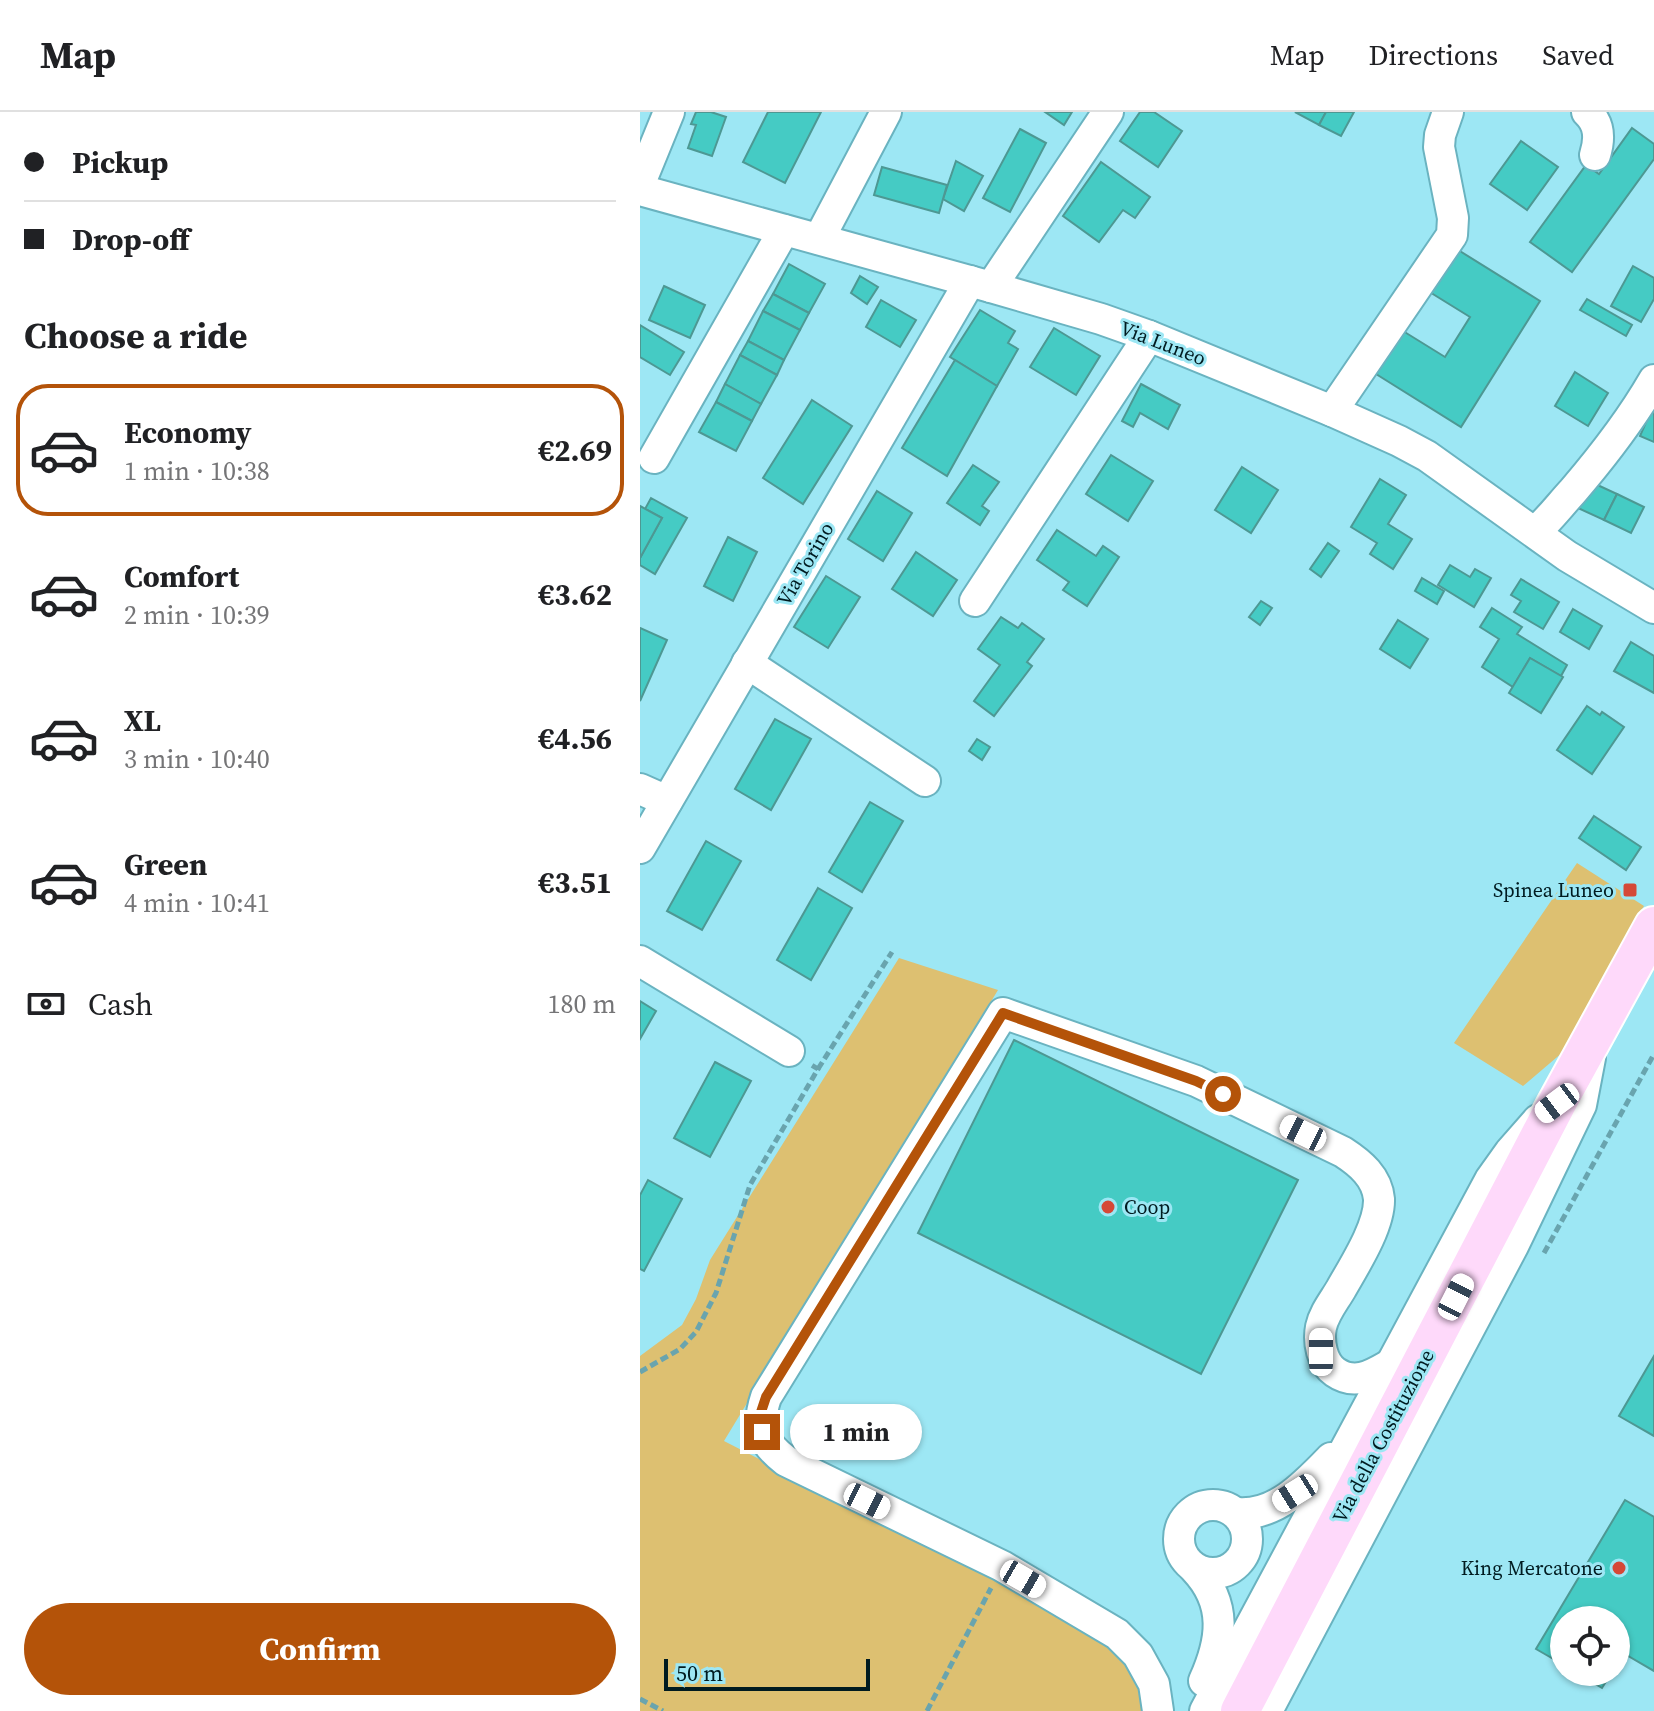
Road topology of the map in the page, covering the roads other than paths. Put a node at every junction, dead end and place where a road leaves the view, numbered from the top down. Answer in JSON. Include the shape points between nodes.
{"nodes":[{"id":1,"x":669,"y":112,"type":"edge"},
{"id":2,"x":886,"y":112,"type":"edge"},
{"id":3,"x":1108,"y":112,"type":"edge"},
{"id":4,"x":1448,"y":112,"type":"edge"},
{"id":5,"x":1587,"y":112,"type":"edge"},
{"id":6,"x":1595,"y":155,"type":"dead end"},
{"id":7,"x":640,"y":183,"type":"edge"},
{"id":8,"x":640,"y":190,"type":"edge"},
{"id":9,"x":784,"y":230,"type":"junction"},
{"id":10,"x":819,"y":239,"type":"junction"},
{"id":11,"x":980,"y":284,"type":"junction"},
{"id":12,"x":1149,"y":336,"type":"junction"},
{"id":13,"x":1654,"y":380,"type":"edge"},
{"id":14,"x":1332,"y":411,"type":"junction"},
{"id":15,"x":654,"y":458,"type":"dead end"},
{"id":16,"x":1535,"y":532,"type":"junction"},
{"id":17,"x":975,"y":601,"type":"dead end"},
{"id":18,"x":1650,"y":603,"type":"edge"},
{"id":19,"x":747,"y":663,"type":"junction"},
{"id":20,"x":925,"y":781,"type":"dead end"},
{"id":21,"x":653,"y":795,"type":"edge"},
{"id":22,"x":640,"y":848,"type":"edge"},
{"id":23,"x":1654,"y":926,"type":"edge"},
{"id":24,"x":640,"y":961,"type":"edge"},
{"id":25,"x":1595,"y":1035,"type":"junction"},
{"id":26,"x":789,"y":1051,"type":"road end"},
{"id":27,"x":1557,"y":1103,"type":"junction"},
{"id":28,"x":1391,"y":1364,"type":"junction"},
{"id":29,"x":1354,"y":1434,"type":"junction"},
{"id":30,"x":1236,"y":1513,"type":"junction"},
{"id":31,"x":1195,"y":1569,"type":"junction"},
{"id":32,"x":1158,"y":1711,"type":"edge"},
{"id":33,"x":1195,"y":1711,"type":"edge"},
{"id":34,"x":1205,"y":1711,"type":"edge"},
{"id":35,"x":1240,"y":1711,"type":"edge"},
{"id":36,"x":1267,"y":1711,"type":"edge"}],
"edges":[{"from":1,"to":7,"type":"street"},
{"from":2,"to":10,"type":"street"},
{"from":3,"to":11,"type":"street","name":"Via Torino"},
{"from":4,"to":14,"type":"street","via":[[1439,147],[1452,235]]},
{"from":5,"to":6,"type":"street","via":[[1598,128]]},
{"from":8,"to":9,"type":"street","name":"Via Luneo"},
{"from":9,"to":10,"type":"street","name":"Via Luneo"},
{"from":9,"to":15,"type":"street"},
{"from":10,"to":11,"type":"street","name":"Via Luneo"},
{"from":11,"to":12,"type":"street","name":"Via Luneo"},
{"from":11,"to":19,"type":"street","name":"Via Torino"},
{"from":12,"to":14,"type":"street","name":"Via Luneo"},
{"from":12,"to":17,"type":"street"},
{"from":13,"to":16,"type":"street","via":[[1593,467]]},
{"from":14,"to":16,"type":"street","name":"Via Luneo","via":[[1427,456]]},
{"from":16,"to":18,"type":"street","name":"Via Luneo"},
{"from":19,"to":20,"type":"street"},
{"from":19,"to":21,"type":"street","name":"Via Torino"},
{"from":21,"to":22,"type":"street","name":"Via Torino"},
{"from":23,"to":25,"type":"main road","name":"Via della Costituzione"},
{"from":24,"to":26,"type":"street"},
{"from":25,"to":27,"type":"main road","name":"Via della Costituzione"},
{"from":25,"to":36,"type":"street","name":"Via della Costituzione","via":[[1581,1105],[1513,1246]]},
{"from":27,"to":28,"type":"street","via":[[1490,1180]]},
{"from":27,"to":35,"type":"main road","name":"Via della Costituzione"},
{"from":28,"to":29,"type":"street"},
{"from":28,"to":32,"type":"street","via":[[1366,1378],[1348,1379],[1332,1370],[1321,1352],[1327,1310],[1376,1217],[1379,1198],[1360,1163],[1196,1081],[1003,1013],[766,1397],[762,1432],[771,1450],[786,1461],[1002,1566],[1117,1634],[1138,1655],[1154,1684]]},
{"from":29,"to":30,"type":"street","via":[[1295,1493],[1269,1509]]},
{"from":29,"to":34,"type":"street"},
{"from":30,"to":31,"type":"street","via":[[1247,1533],[1244,1555],[1228,1570]]},
{"from":30,"to":31,"type":"street","via":[[1204,1506],[1185,1519],[1181,1552]]},
{"from":31,"to":33,"type":"street","via":[[1206,1580],[1219,1621],[1218,1644]]}]}
